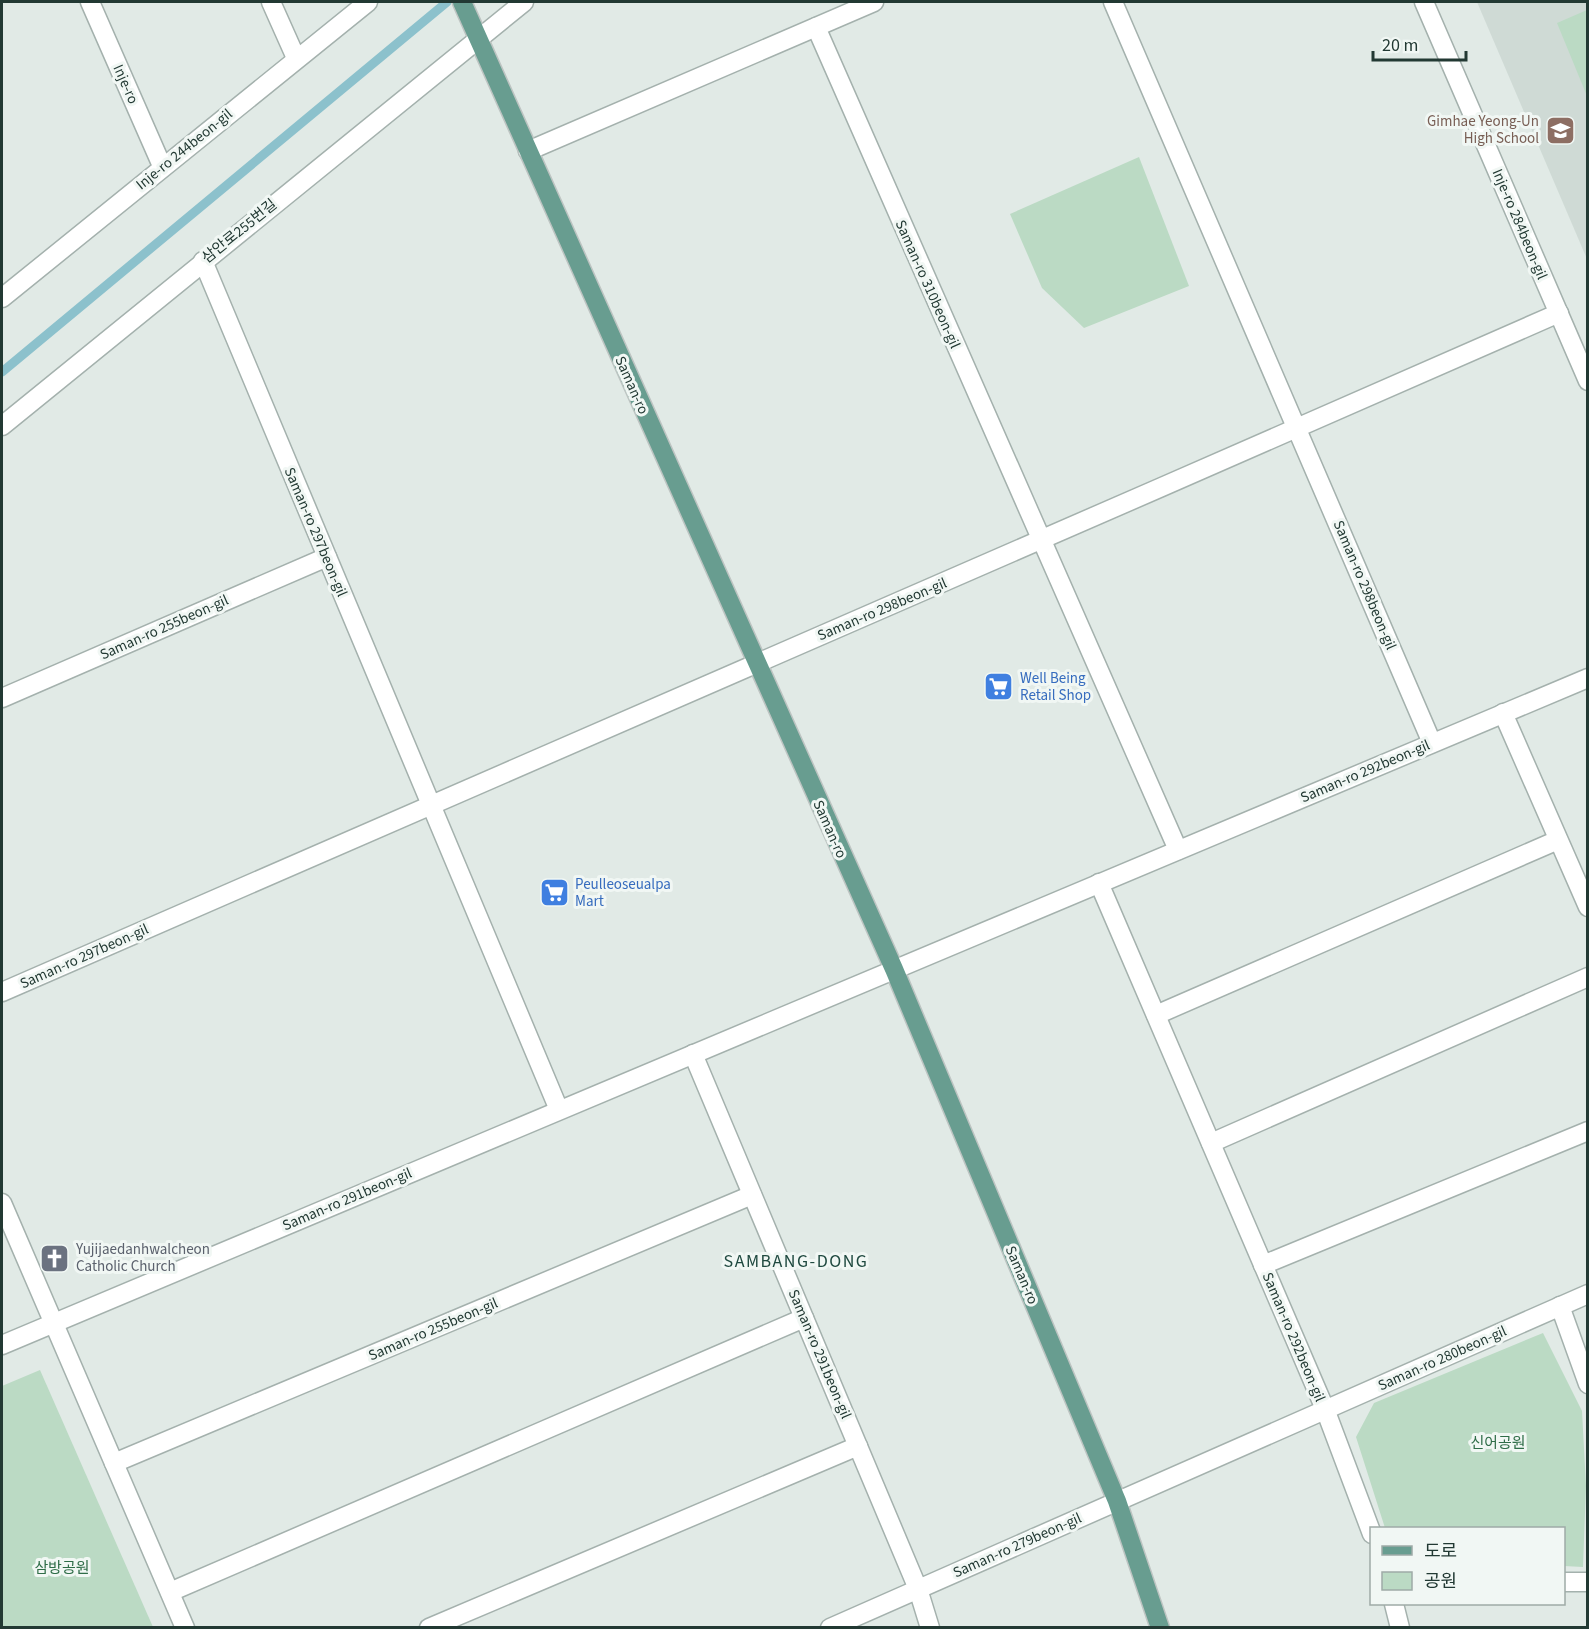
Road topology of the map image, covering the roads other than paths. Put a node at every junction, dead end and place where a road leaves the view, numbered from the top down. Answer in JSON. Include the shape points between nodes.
{"nodes":[{"id":1,"x":90,"y":2,"type":"edge"},
{"id":2,"x":271,"y":2,"type":"edge"},
{"id":3,"x":368,"y":2,"type":"edge"},
{"id":4,"x":462,"y":2,"type":"edge"},
{"id":5,"x":524,"y":2,"type":"edge"},
{"id":6,"x":874,"y":2,"type":"edge"},
{"id":7,"x":1113,"y":2,"type":"edge"},
{"id":8,"x":1424,"y":2,"type":"edge"},
{"id":9,"x":854,"y":5,"type":"edge"},
{"id":10,"x":816,"y":27,"type":"junction"},
{"id":11,"x":475,"y":31,"type":"junction"},
{"id":12,"x":296,"y":58,"type":"junction"},
{"id":13,"x":528,"y":151,"type":"junction"},
{"id":14,"x":162,"y":166,"type":"junction"},
{"id":15,"x":203,"y":261,"type":"junction"},
{"id":16,"x":2,"y":298,"type":"edge"},
{"id":17,"x":1559,"y":313,"type":"junction"},
{"id":18,"x":1587,"y":381,"type":"edge"},
{"id":19,"x":2,"y":426,"type":"edge"},
{"id":20,"x":1298,"y":428,"type":"junction"},
{"id":21,"x":1041,"y":540,"type":"junction"},
{"id":22,"x":327,"y":556,"type":"junction"},
{"id":23,"x":756,"y":663,"type":"junction"},
{"id":24,"x":1587,"y":678,"type":"edge"},
{"id":25,"x":2,"y":698,"type":"edge"},
{"id":26,"x":1503,"y":713,"type":"junction"},
{"id":27,"x":1432,"y":743,"type":"junction"},
{"id":28,"x":430,"y":803,"type":"junction"},
{"id":29,"x":1558,"y":840,"type":"junction"},
{"id":30,"x":1178,"y":850,"type":"junction"},
{"id":31,"x":1099,"y":883,"type":"junction"},
{"id":32,"x":1587,"y":907,"type":"edge"},
{"id":33,"x":894,"y":969,"type":"junction"},
{"id":34,"x":1587,"y":977,"type":"edge"},
{"id":35,"x":2,"y":992,"type":"edge"},
{"id":36,"x":1156,"y":1015,"type":"junction"},
{"id":37,"x":693,"y":1054,"type":"junction"},
{"id":38,"x":559,"y":1110,"type":"junction"},
{"id":39,"x":1587,"y":1131,"type":"edge"},
{"id":40,"x":1211,"y":1143,"type":"junction"},
{"id":41,"x":752,"y":1194,"type":"junction"},
{"id":42,"x":2,"y":1203,"type":"edge"},
{"id":43,"x":1263,"y":1265,"type":"junction"},
{"id":44,"x":1587,"y":1294,"type":"edge"},
{"id":45,"x":1560,"y":1306,"type":"junction"},
{"id":46,"x":804,"y":1318,"type":"junction"},
{"id":47,"x":53,"y":1323,"type":"junction"},
{"id":48,"x":2,"y":1345,"type":"edge"},
{"id":49,"x":1587,"y":1384,"type":"edge"},
{"id":50,"x":1325,"y":1409,"type":"junction"},
{"id":51,"x":858,"y":1446,"type":"junction"},
{"id":52,"x":114,"y":1463,"type":"junction"},
{"id":53,"x":1117,"y":1501,"type":"junction"},
{"id":54,"x":1370,"y":1531,"type":"edge"},
{"id":55,"x":1565,"y":1582,"type":"edge"},
{"id":56,"x":1587,"y":1582,"type":"edge"},
{"id":57,"x":918,"y":1589,"type":"junction"},
{"id":58,"x":170,"y":1592,"type":"junction"},
{"id":59,"x":1394,"y":1605,"type":"edge"},
{"id":60,"x":185,"y":1628,"type":"edge"},
{"id":61,"x":429,"y":1628,"type":"edge"},
{"id":62,"x":830,"y":1628,"type":"edge"},
{"id":63,"x":930,"y":1628,"type":"edge"},
{"id":64,"x":1160,"y":1628,"type":"edge"},
{"id":65,"x":1400,"y":1628,"type":"edge"}],
"edges":[{"from":1,"to":14,"type":"street","name":"Inje-ro"},
{"from":2,"to":12,"type":"street"},
{"from":3,"to":12,"type":"street","name":"Inje-ro 244beon-gil"},
{"from":4,"to":11,"type":"main road","name":"Saman-ro"},
{"from":5,"to":11,"type":"street"},
{"from":6,"to":9,"type":"street"},
{"from":7,"to":20,"type":"street"},
{"from":8,"to":17,"type":"street","name":"Inje-ro 284beon-gil"},
{"from":9,"to":10,"type":"street"},
{"from":10,"to":13,"type":"street"},
{"from":10,"to":21,"type":"street","name":"Saman-ro 310beon-gil"},
{"from":11,"to":13,"type":"main road","name":"Saman-ro"},
{"from":11,"to":15,"type":"street","name":"삼안로255번길"},
{"from":12,"to":14,"type":"street","name":"Inje-ro 244beon-gil"},
{"from":13,"to":23,"type":"main road","name":"Saman-ro"},
{"from":14,"to":16,"type":"street","name":"Inje-ro 244beon-gil"},
{"from":15,"to":19,"type":"street","name":"삼안로255번길"},
{"from":15,"to":22,"type":"street","name":"Saman-ro 297beon-gil"},
{"from":17,"to":18,"type":"street","name":"Inje-ro 284beon-gil"},
{"from":17,"to":20,"type":"street","name":"Saman-ro 298beon-gil"},
{"from":20,"to":21,"type":"street","name":"Saman-ro 298beon-gil"},
{"from":20,"to":27,"type":"street","name":"Saman-ro 298beon-gil"},
{"from":21,"to":23,"type":"street","name":"Saman-ro 298beon-gil"},
{"from":21,"to":30,"type":"street"},
{"from":22,"to":25,"type":"street","name":"Saman-ro 255beon-gil"},
{"from":22,"to":28,"type":"street","name":"Saman-ro 297beon-gil"},
{"from":23,"to":28,"type":"street","name":"Saman-ro 297beon-gil"},
{"from":23,"to":33,"type":"main road","name":"Saman-ro"},
{"from":24,"to":26,"type":"street","name":"Saman-ro 292beon-gil"},
{"from":26,"to":27,"type":"street","name":"Saman-ro 292beon-gil"},
{"from":26,"to":29,"type":"street"},
{"from":27,"to":30,"type":"street","name":"Saman-ro 292beon-gil"},
{"from":28,"to":35,"type":"street","name":"Saman-ro 297beon-gil"},
{"from":28,"to":38,"type":"street"},
{"from":29,"to":32,"type":"street"},
{"from":29,"to":36,"type":"street"},
{"from":30,"to":31,"type":"street","name":"Saman-ro 292beon-gil"},
{"from":31,"to":33,"type":"street","name":"Saman-ro 292beon-gil"},
{"from":31,"to":36,"type":"street","name":"Saman-ro 292beon-gil"},
{"from":33,"to":37,"type":"street","name":"Saman-ro 291beon-gil"},
{"from":33,"to":53,"type":"main road","name":"Saman-ro"},
{"from":34,"to":40,"type":"street"},
{"from":36,"to":40,"type":"street","name":"Saman-ro 292beon-gil"},
{"from":37,"to":38,"type":"street","name":"Saman-ro 291beon-gil"},
{"from":37,"to":41,"type":"street","name":"Saman-ro 291beon-gil"},
{"from":38,"to":47,"type":"street","name":"Saman-ro 291beon-gil"},
{"from":39,"to":43,"type":"street","name":"Saman-ro 292beon-gil"},
{"from":40,"to":43,"type":"street","name":"Saman-ro 292beon-gil"},
{"from":41,"to":46,"type":"street","name":"Saman-ro 291beon-gil"},
{"from":41,"to":52,"type":"street","name":"Saman-ro 255beon-gil"},
{"from":42,"to":47,"type":"street"},
{"from":43,"to":50,"type":"street","name":"Saman-ro 292beon-gil"},
{"from":44,"to":45,"type":"street","name":"Saman-ro 280beon-gil"},
{"from":45,"to":49,"type":"street"},
{"from":45,"to":50,"type":"street","name":"Saman-ro 280beon-gil"},
{"from":46,"to":51,"type":"street","name":"Saman-ro 291beon-gil"},
{"from":46,"to":58,"type":"street"},
{"from":47,"to":48,"type":"street","name":"Saman-ro 291beon-gil"},
{"from":47,"to":52,"type":"street"},
{"from":50,"to":53,"type":"street","name":"Saman-ro 280beon-gil"},
{"from":50,"to":54,"type":"street"},
{"from":51,"to":57,"type":"street","name":"Saman-ro 291beon-gil"},
{"from":51,"to":61,"type":"street"},
{"from":52,"to":58,"type":"street"},
{"from":53,"to":57,"type":"street","name":"Saman-ro 279beon-gil"},
{"from":53,"to":64,"type":"main road","name":"Saman-ro"},
{"from":55,"to":56,"type":"street"},
{"from":57,"to":62,"type":"street","name":"Saman-ro 279beon-gil"},
{"from":57,"to":63,"type":"street"},
{"from":58,"to":60,"type":"street"},
{"from":59,"to":65,"type":"street"}]}
